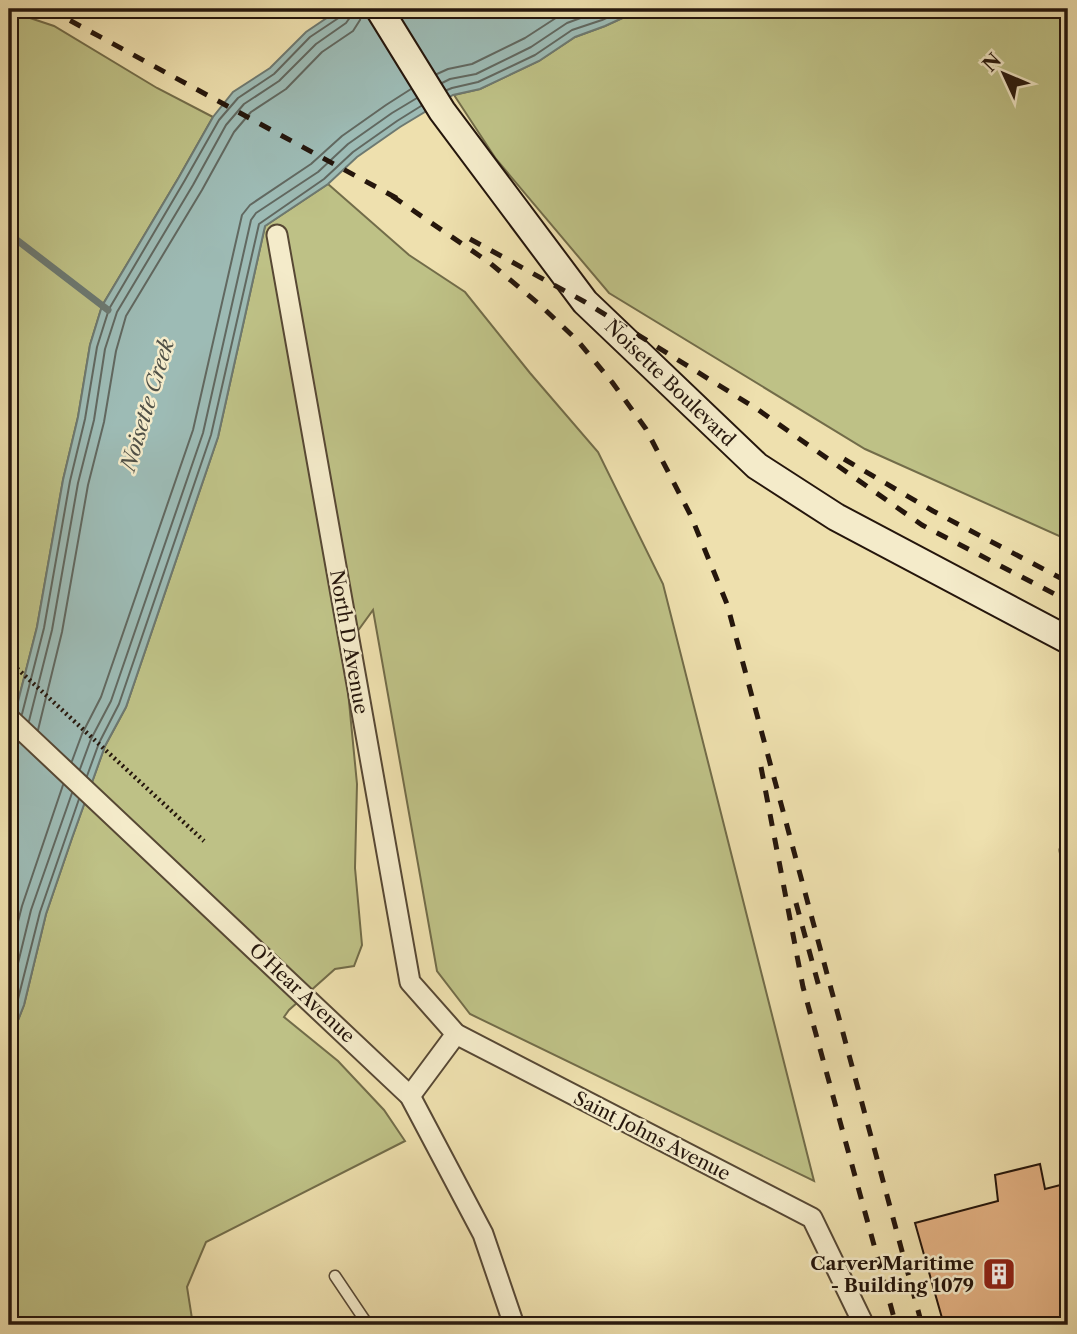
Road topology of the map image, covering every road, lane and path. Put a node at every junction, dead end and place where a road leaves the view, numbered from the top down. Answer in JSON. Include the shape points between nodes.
{"nodes":[{"id":1,"x":379,"y":9,"type":"edge"},
{"id":2,"x":277,"y":235,"type":"dead end"},
{"id":3,"x":1068,"y":639,"type":"edge"},
{"id":4,"x":9,"y":661,"type":"edge"},
{"id":5,"x":9,"y":718,"type":"edge"},
{"id":6,"x":204,"y":841,"type":"dead end"},
{"id":7,"x":1066,"y":847,"type":"edge"},
{"id":8,"x":1068,"y":869,"type":"edge"},
{"id":9,"x":456,"y":1034,"type":"junction"},
{"id":10,"x":410,"y":1096,"type":"junction"},
{"id":11,"x":335,"y":1276,"type":"dead end"},
{"id":12,"x":368,"y":1325,"type":"edge"},
{"id":13,"x":514,"y":1325,"type":"edge"},
{"id":14,"x":864,"y":1325,"type":"edge"}],
"edges":[{"from":1,"to":3,"type":"street","name":"Noisette Boulevard","via":[[442,111],[585,302],[757,466],[836,517]]},
{"from":2,"to":9,"type":"street","name":"North D Avenue","via":[[410,982]]},
{"from":4,"to":6,"type":"path"},
{"from":5,"to":10,"type":"street","name":"O'Hear Avenue"},
{"from":7,"to":8,"type":"lane"},
{"from":9,"to":10,"type":"street"},
{"from":9,"to":14,"type":"street","name":"Saint Johns Avenue","via":[[812,1218]]},
{"from":10,"to":13,"type":"street","name":"O'Hear Avenue","via":[[483,1234]]},
{"from":11,"to":12,"type":"lane"}]}
